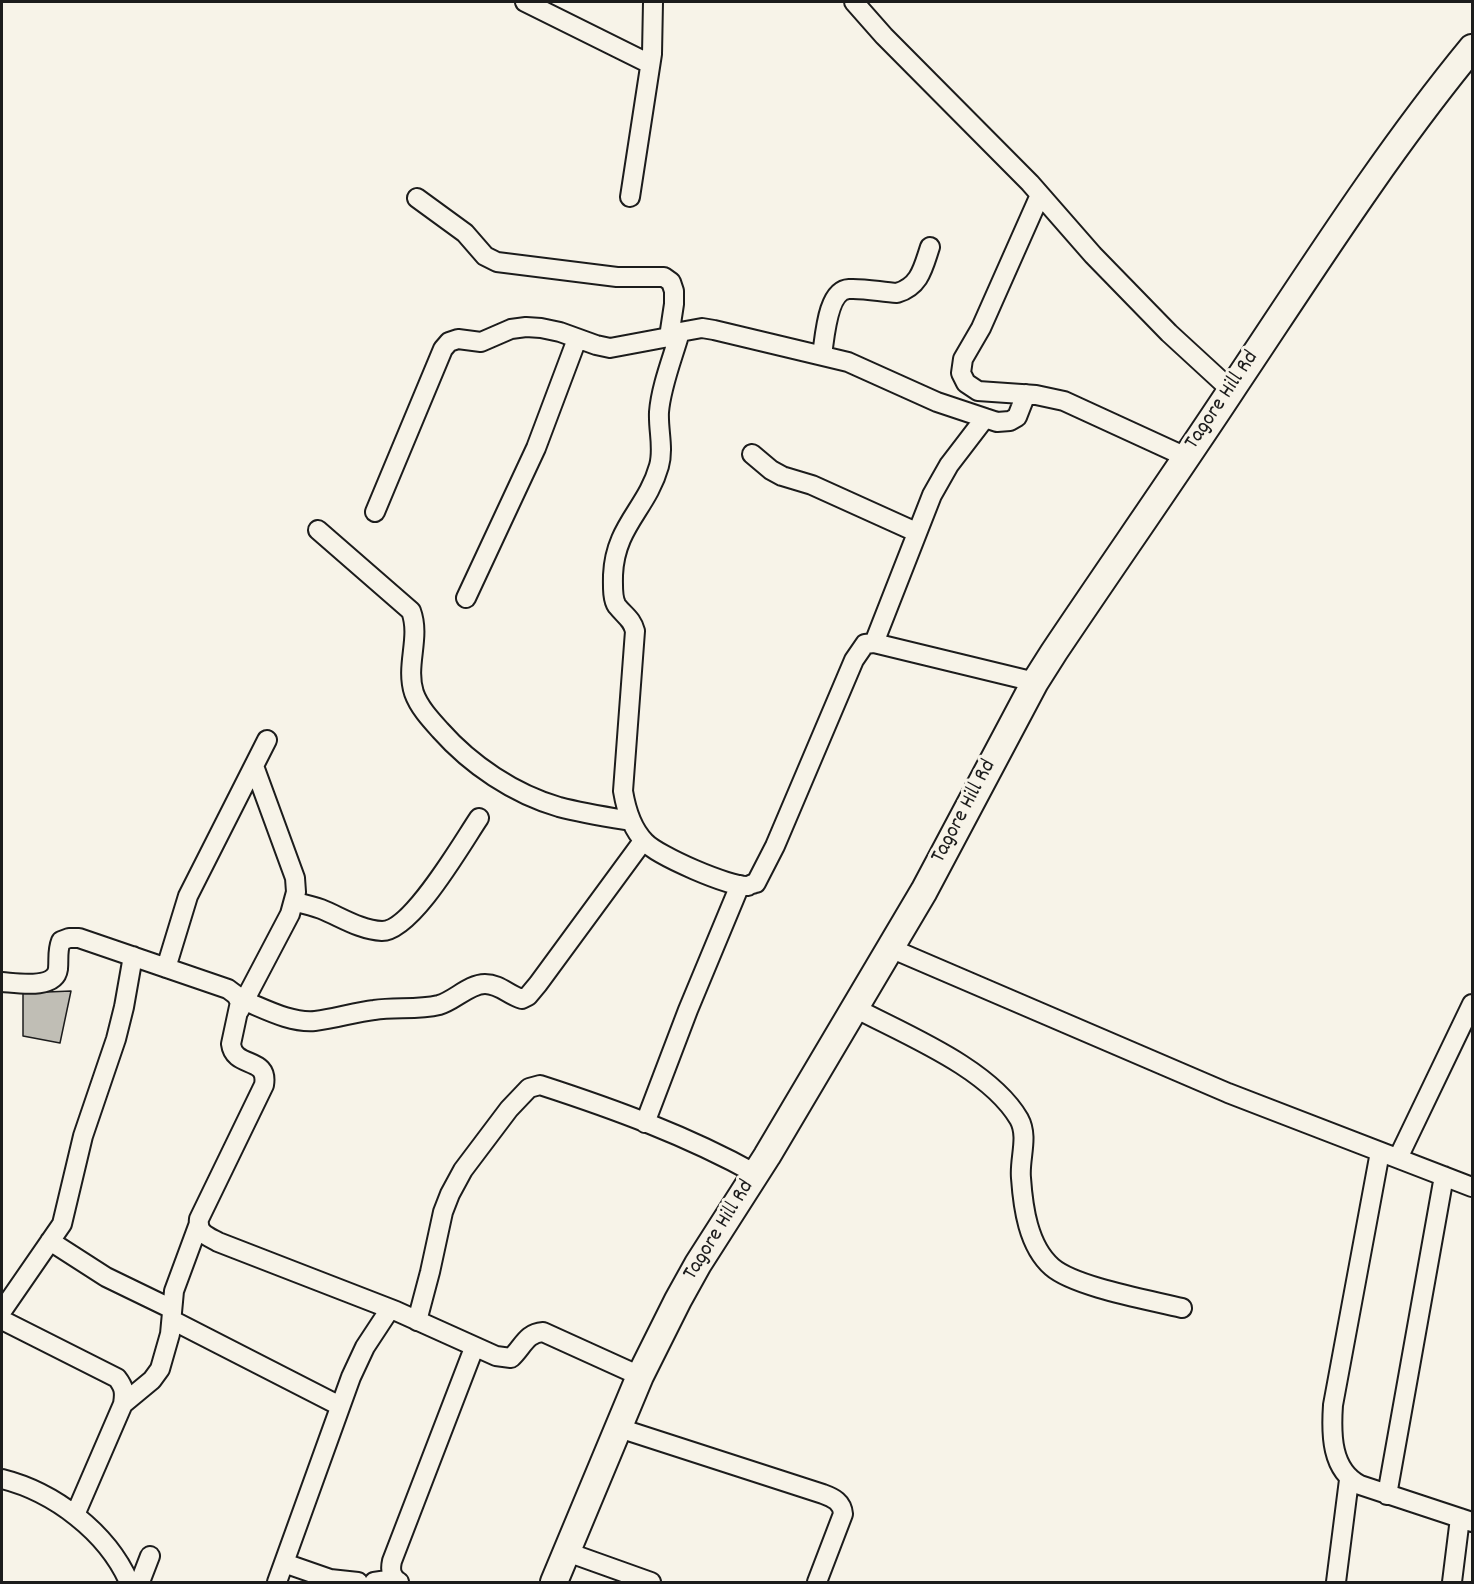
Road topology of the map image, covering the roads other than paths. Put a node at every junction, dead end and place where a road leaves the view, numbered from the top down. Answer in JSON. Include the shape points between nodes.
{"nodes":[{"id":1,"x":525,"y":2,"type":"edge"},
{"id":2,"x":653,"y":2,"type":"edge"},
{"id":3,"x":854,"y":2,"type":"edge"},
{"id":4,"x":1473,"y":48,"type":"edge"},
{"id":5,"x":650,"y":64,"type":"junction"},
{"id":6,"x":1035,"y":189,"type":"junction"},
{"id":7,"x":630,"y":197,"type":"dead end"},
{"id":8,"x":417,"y":198,"type":"dead end"},
{"id":9,"x":930,"y":247,"type":"dead end"},
{"id":10,"x":674,"y":335,"type":"junction"},
{"id":11,"x":578,"y":339,"type":"junction"},
{"id":12,"x":822,"y":355,"type":"junction"},
{"id":13,"x":1232,"y":390,"type":"junction"},
{"id":14,"x":1026,"y":394,"type":"junction"},
{"id":15,"x":985,"y":418,"type":"junction"},
{"id":16,"x":752,"y":454,"type":"dead end"},
{"id":17,"x":1186,"y":457,"type":"junction"},
{"id":18,"x":375,"y":512,"type":"dead end"},
{"id":19,"x":318,"y":530,"type":"dead end"},
{"id":20,"x":916,"y":532,"type":"junction"},
{"id":21,"x":466,"y":598,"type":"dead end"},
{"id":22,"x":874,"y":643,"type":"junction"},
{"id":23,"x":1035,"y":682,"type":"junction"},
{"id":24,"x":267,"y":740,"type":"dead end"},
{"id":25,"x":254,"y":766,"type":"junction"},
{"id":26,"x":479,"y":818,"type":"dead end"},
{"id":27,"x":631,"y":821,"type":"junction"},
{"id":28,"x":643,"y":841,"type":"junction"},
{"id":29,"x":740,"y":885,"type":"junction"},
{"id":30,"x":295,"y":902,"type":"junction"},
{"id":31,"x":890,"y":948,"type":"junction"},
{"id":32,"x":133,"y":956,"type":"junction"},
{"id":33,"x":166,"y":968,"type":"junction"},
{"id":34,"x":2,"y":982,"type":"edge"},
{"id":35,"x":1473,"y":1004,"type":"edge"},
{"id":36,"x":242,"y":1007,"type":"junction"},
{"id":37,"x":855,"y":1008,"type":"junction"},
{"id":38,"x":645,"y":1123,"type":"junction"},
{"id":39,"x":1380,"y":1152,"type":"junction"},
{"id":40,"x":1398,"y":1158,"type":"junction"},
{"id":41,"x":756,"y":1174,"type":"junction"},
{"id":42,"x":1444,"y":1176,"type":"junction"},
{"id":43,"x":1473,"y":1187,"type":"edge"},
{"id":44,"x":198,"y":1226,"type":"junction"},
{"id":45,"x":50,"y":1241,"type":"junction"},
{"id":46,"x":1182,"y":1308,"type":"dead end"},
{"id":47,"x":390,"y":1309,"type":"junction"},
{"id":48,"x":2,"y":1311,"type":"edge"},
{"id":49,"x":172,"y":1314,"type":"junction"},
{"id":50,"x":2,"y":1320,"type":"edge"},
{"id":51,"x":417,"y":1321,"type":"junction"},
{"id":52,"x":474,"y":1348,"type":"junction"},
{"id":53,"x":640,"y":1376,"type":"junction"},
{"id":54,"x":123,"y":1404,"type":"junction"},
{"id":55,"x":340,"y":1406,"type":"junction"},
{"id":56,"x":619,"y":1428,"type":"junction"},
{"id":57,"x":2,"y":1479,"type":"edge"},
{"id":58,"x":1349,"y":1480,"type":"junction"},
{"id":59,"x":1387,"y":1495,"type":"junction"},
{"id":60,"x":75,"y":1515,"type":"junction"},
{"id":61,"x":1466,"y":1520,"type":"edge"},
{"id":62,"x":567,"y":1552,"type":"junction"},
{"id":63,"x":150,"y":1556,"type":"dead end"},
{"id":64,"x":284,"y":1563,"type":"junction"},
{"id":65,"x":397,"y":1581,"type":"edge"},
{"id":66,"x":129,"y":1582,"type":"edge"},
{"id":67,"x":140,"y":1582,"type":"edge"},
{"id":68,"x":277,"y":1582,"type":"edge"},
{"id":69,"x":358,"y":1582,"type":"edge"},
{"id":70,"x":374,"y":1582,"type":"edge"},
{"id":71,"x":554,"y":1582,"type":"edge"},
{"id":72,"x":651,"y":1582,"type":"edge"},
{"id":73,"x":818,"y":1582,"type":"edge"},
{"id":74,"x":1336,"y":1582,"type":"edge"},
{"id":75,"x":1452,"y":1582,"type":"edge"}],
"edges":[{"from":1,"to":5,"type":"street"},
{"from":2,"to":5,"type":"street"},
{"from":3,"to":6,"type":"street"},
{"from":4,"to":13,"type":"main road","name":"Tagore Hill Rd","via":[[1329,241]]},
{"from":5,"to":7,"type":"street"},
{"from":6,"to":13,"type":"street","via":[[1162,326]]},
{"from":6,"to":14,"type":"street","via":[[985,319],[963,359],[961,373],[966,383],[978,391]]},
{"from":8,"to":10,"type":"street","via":[[497,262],[617,277],[664,277],[674,291]]},
{"from":9,"to":12,"type":"street","via":[[922,274],[904,291],[838,292],[832,300]]},
{"from":10,"to":11,"type":"street","via":[[610,348]]},
{"from":10,"to":12,"type":"street","via":[[691,329],[714,330]]},
{"from":10,"to":27,"type":"street","via":[[661,398],[659,466],[624,530],[614,558],[616,604],[633,621],[635,631],[623,791]]},
{"from":11,"to":18,"type":"street","via":[[526,327],[481,342],[449,342]]},
{"from":11,"to":21,"type":"street","via":[[536,448]]},
{"from":12,"to":15,"type":"street"},
{"from":13,"to":17,"type":"main road","name":"Tagore Hill Rd"},
{"from":14,"to":15,"type":"street","via":[[1017,417],[997,422]]},
{"from":14,"to":17,"type":"street","via":[[1078,406]]},
{"from":15,"to":20,"type":"street","via":[[945,472]]},
{"from":16,"to":20,"type":"street","via":[[782,476],[812,484]]},
{"from":17,"to":23,"type":"main road","name":"Tagore Hill Rd"},
{"from":19,"to":27,"type":"street","via":[[411,611],[415,622],[410,671],[414,693],[420,706],[452,743],[494,776],[536,799]]},
{"from":20,"to":22,"type":"street"},
{"from":22,"to":23,"type":"street"},
{"from":22,"to":29,"type":"street","via":[[865,644],[854,660],[763,873],[756,883]]},
{"from":23,"to":31,"type":"main road","name":"Tagore Hill Rd"},
{"from":24,"to":25,"type":"street"},
{"from":25,"to":30,"type":"street","via":[[295,878]]},
{"from":25,"to":33,"type":"street","via":[[188,896]]},
{"from":26,"to":30,"type":"street","via":[[415,910],[395,928],[364,928]]},
{"from":27,"to":28,"type":"street"},
{"from":28,"to":29,"type":"street","via":[[675,861]]},
{"from":28,"to":36,"type":"street","via":[[538,984],[522,999],[492,984],[481,984],[447,1003],[314,1021]]},
{"from":29,"to":38,"type":"street"},
{"from":30,"to":36,"type":"street"},
{"from":31,"to":37,"type":"main road","name":"Tagore Hill Rd"},
{"from":31,"to":39,"type":"street","via":[[1219,1089]]},
{"from":32,"to":33,"type":"street"},
{"from":32,"to":34,"type":"street","via":[[69,938],[61,940],[54,979],[46,983]]},
{"from":32,"to":45,"type":"street","via":[[116,1039],[83,1136],[66,1212]]},
{"from":33,"to":36,"type":"street","via":[[228,989]]},
{"from":35,"to":40,"type":"street"},
{"from":36,"to":44,"type":"street","via":[[232,1051],[264,1072],[264,1085]]},
{"from":37,"to":41,"type":"main road","name":"Tagore Hill Rd"},
{"from":37,"to":46,"type":"street","via":[[973,1072],[1011,1107],[1021,1123],[1023,1136],[1020,1174],[1028,1226],[1043,1258],[1052,1267],[1082,1282]]},
{"from":38,"to":41,"type":"street","via":[[697,1143]]},
{"from":38,"to":51,"type":"street","via":[[540,1085],[529,1088],[463,1170],[450,1194]]},
{"from":39,"to":40,"type":"street"},
{"from":39,"to":58,"type":"street","via":[[1333,1405],[1332,1439]]},
{"from":40,"to":42,"type":"street"},
{"from":41,"to":53,"type":"main road","name":"Tagore Hill Rd","via":[[698,1264]]},
{"from":42,"to":43,"type":"street"},
{"from":42,"to":59,"type":"street"},
{"from":44,"to":47,"type":"street","via":[[201,1233],[218,1242]]},
{"from":44,"to":49,"type":"street","via":[[174,1292]]},
{"from":45,"to":48,"type":"street"},
{"from":45,"to":49,"type":"street"},
{"from":47,"to":51,"type":"street"},
{"from":47,"to":55,"type":"street","via":[[358,1361]]},
{"from":49,"to":54,"type":"street","via":[[160,1369]]},
{"from":49,"to":55,"type":"street"},
{"from":50,"to":54,"type":"street","via":[[117,1378],[123,1385]]},
{"from":51,"to":52,"type":"street"},
{"from":52,"to":53,"type":"street","via":[[511,1358],[528,1337],[543,1332]]},
{"from":52,"to":65,"type":"street","via":[[392,1561],[390,1570]]},
{"from":53,"to":56,"type":"main road","name":"Tagore Hill Rd"},
{"from":54,"to":60,"type":"street"},
{"from":55,"to":64,"type":"street"},
{"from":56,"to":62,"type":"main road","name":"Tagore Hill Rd"},
{"from":56,"to":73,"type":"street","via":[[835,1499],[843,1507],[843,1514]]},
{"from":57,"to":60,"type":"street","via":[[30,1488]]},
{"from":58,"to":59,"type":"street"},
{"from":58,"to":74,"type":"street"},
{"from":59,"to":61,"type":"street"},
{"from":60,"to":66,"type":"street","via":[[113,1555]]},
{"from":61,"to":75,"type":"street"},
{"from":62,"to":71,"type":"main road","name":"Tagore Hill Rd"},
{"from":62,"to":72,"type":"street"},
{"from":63,"to":67,"type":"street"},
{"from":64,"to":68,"type":"street"},
{"from":64,"to":69,"type":"street","via":[[330,1579]]},
{"from":65,"to":70,"type":"street"}]}
